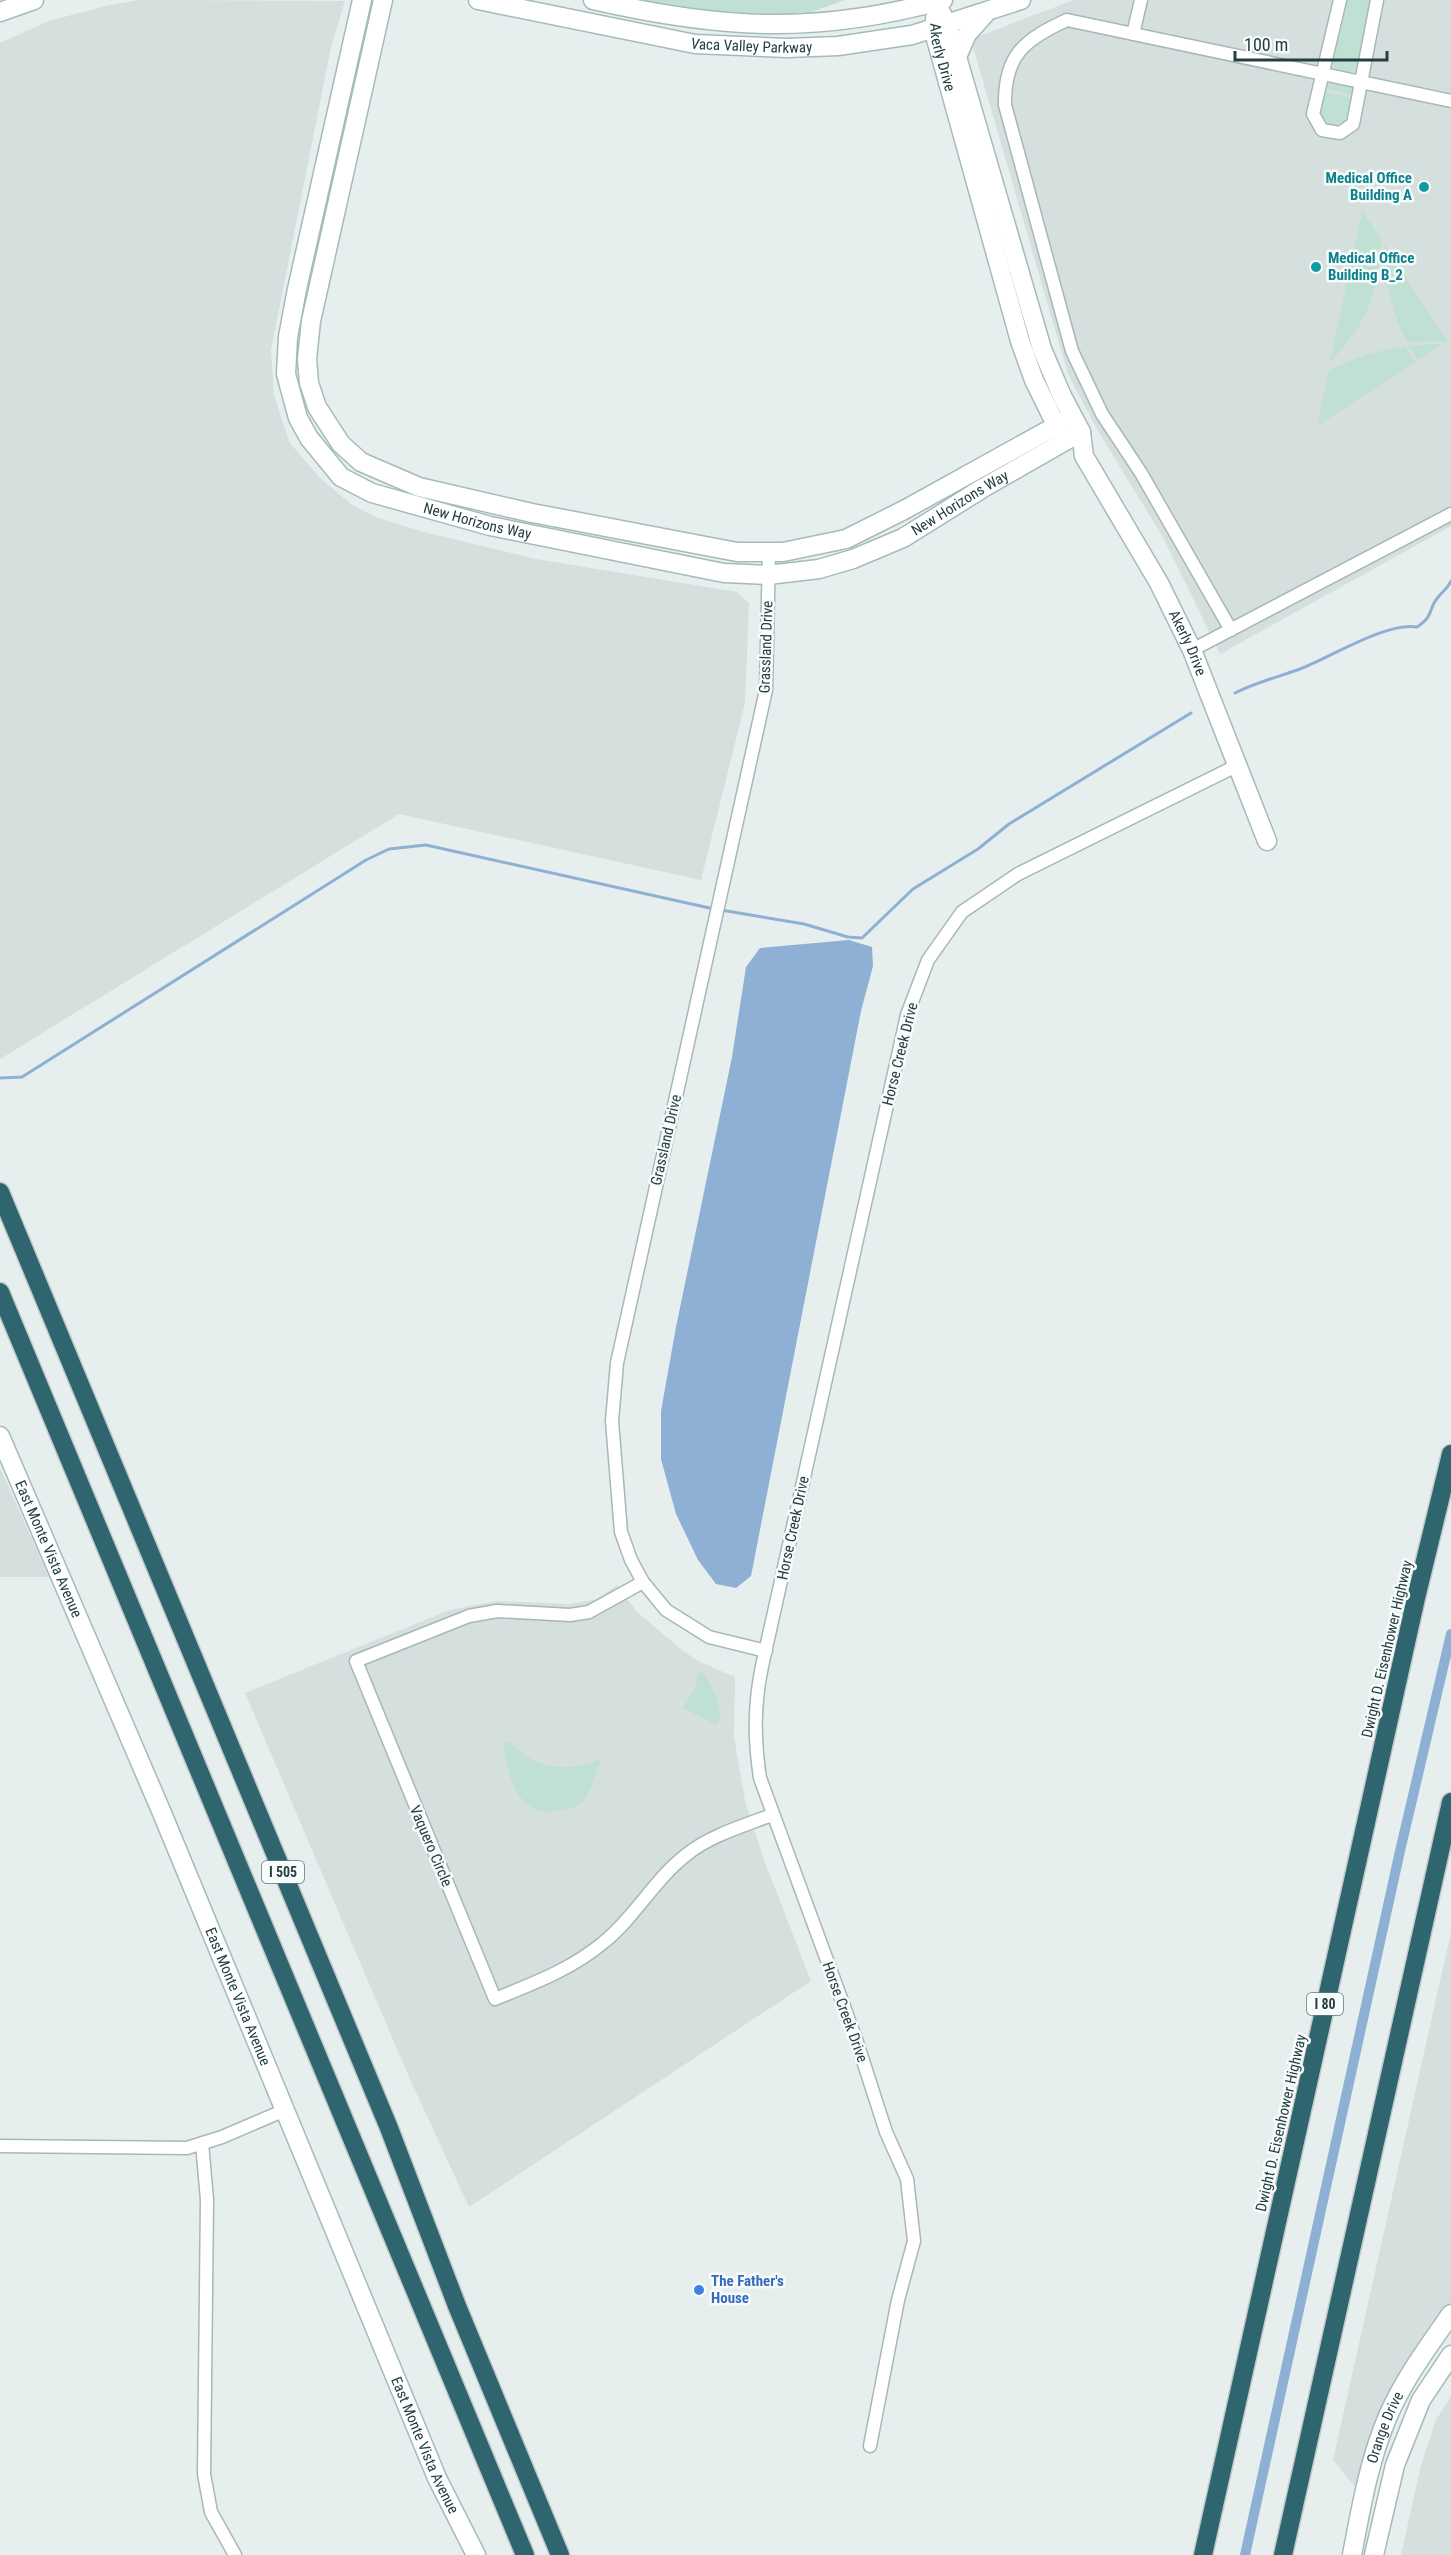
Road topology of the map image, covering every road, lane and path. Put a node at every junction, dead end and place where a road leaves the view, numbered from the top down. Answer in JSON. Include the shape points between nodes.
{"nodes":[{"id":1,"x":34,"y":0,"type":"edge"},
{"id":2,"x":362,"y":0,"type":"edge"},
{"id":3,"x":383,"y":0,"type":"edge"},
{"id":4,"x":478,"y":0,"type":"edge"},
{"id":5,"x":593,"y":0,"type":"edge"},
{"id":6,"x":1021,"y":0,"type":"edge"},
{"id":7,"x":1141,"y":0,"type":"edge"},
{"id":8,"x":1340,"y":0,"type":"edge"},
{"id":9,"x":1377,"y":0,"type":"edge"},
{"id":10,"x":939,"y":1,"type":"edge"},
{"id":11,"x":0,"y":12,"type":"edge"},
{"id":12,"x":985,"y":13,"type":"junction"},
{"id":13,"x":940,"y":27,"type":"junction"},
{"id":14,"x":1133,"y":34,"type":"junction"},
{"id":15,"x":957,"y":57,"type":"junction"},
{"id":16,"x":1324,"y":73,"type":"junction"},
{"id":17,"x":1360,"y":81,"type":"junction"},
{"id":18,"x":1451,"y":101,"type":"edge"},
{"id":19,"x":1070,"y":425,"type":"junction"},
{"id":20,"x":1065,"y":442,"type":"junction"},
{"id":21,"x":1084,"y":456,"type":"junction"},
{"id":22,"x":1451,"y":514,"type":"edge"},
{"id":23,"x":769,"y":552,"type":"junction"},
{"id":24,"x":768,"y":575,"type":"junction"},
{"id":25,"x":1232,"y":630,"type":"junction"},
{"id":26,"x":1192,"y":650,"type":"junction"},
{"id":27,"x":1236,"y":766,"type":"junction"},
{"id":28,"x":1267,"y":841,"type":"dead end"},
{"id":29,"x":0,"y":1192,"type":"edge"},
{"id":30,"x":0,"y":1292,"type":"edge"},
{"id":31,"x":0,"y":1436,"type":"edge"},
{"id":32,"x":1451,"y":1454,"type":"edge"},
{"id":33,"x":643,"y":1582,"type":"junction"},
{"id":34,"x":766,"y":1651,"type":"junction"},
{"id":35,"x":1451,"y":1802,"type":"edge"},
{"id":36,"x":772,"y":1815,"type":"junction"},
{"id":37,"x":285,"y":2110,"type":"junction"},
{"id":38,"x":202,"y":2143,"type":"junction"},
{"id":39,"x":0,"y":2146,"type":"edge"},
{"id":40,"x":1451,"y":2314,"type":"edge"},
{"id":41,"x":1451,"y":2355,"type":"edge"},
{"id":42,"x":870,"y":2446,"type":"dead end"},
{"id":43,"x":235,"y":2555,"type":"edge"},
{"id":44,"x":476,"y":2555,"type":"edge"},
{"id":45,"x":525,"y":2555,"type":"edge"},
{"id":46,"x":560,"y":2555,"type":"edge"},
{"id":47,"x":1203,"y":2555,"type":"edge"},
{"id":48,"x":1283,"y":2555,"type":"edge"},
{"id":49,"x":1352,"y":2555,"type":"edge"},
{"id":50,"x":1374,"y":2555,"type":"edge"}],
"edges":[{"from":1,"to":11,"type":"street"},
{"from":2,"to":24,"type":"street","name":"New Horizons Way","via":[[288,337],[286,374],[298,418],[309,438],[341,477],[372,493],[490,526],[724,573]]},
{"from":3,"to":23,"type":"street","name":"New Horizons Way","via":[[311,321],[309,383],[327,425],[361,462],[419,487],[660,538],[736,552]]},
{"from":4,"to":13,"type":"street","name":"Vaca Valley Parkway","via":[[695,44],[729,47],[810,48],[876,42]]},
{"from":5,"to":10,"type":"street","name":"Vaca Valley Parkway","via":[[693,20],[775,26],[860,17]]},
{"from":6,"to":12,"type":"street","name":"Vaca Valley Parkway"},
{"from":7,"to":14,"type":"street"},
{"from":8,"to":16,"type":"street"},
{"from":9,"to":17,"type":"street"},
{"from":10,"to":13,"type":"street","name":"Akerly Drive"},
{"from":12,"to":13,"type":"street","name":"Vaca Valley Parkway"},
{"from":12,"to":15,"type":"street","via":[[967,34]]},
{"from":13,"to":15,"type":"street","name":"Akerly Drive"},
{"from":13,"to":19,"type":"street","name":"Akerly Drive","via":[[1020,341],[1034,380]]},
{"from":14,"to":16,"type":"street"},
{"from":14,"to":25,"type":"street","via":[[1067,20],[1037,34],[1011,63],[1005,105],[1072,351],[1102,414]]},
{"from":15,"to":19,"type":"street","name":"Akerly Drive","via":[[1042,349]]},
{"from":16,"to":17,"type":"street"},
{"from":16,"to":17,"type":"street","via":[[1313,114],[1322,130],[1340,133],[1353,124]]},
{"from":17,"to":18,"type":"street"},
{"from":19,"to":20,"type":"street","name":"New Horizons Way"},
{"from":19,"to":21,"type":"street","name":"Akerly Drive"},
{"from":19,"to":23,"type":"street","name":"New Horizons Way","via":[[846,539]]},
{"from":20,"to":21,"type":"street","name":"Akerly Drive"},
{"from":20,"to":24,"type":"street","name":"New Horizons Way","via":[[903,538],[819,569]]},
{"from":21,"to":26,"type":"street","name":"Akerly Drive","via":[[1159,583]]},
{"from":22,"to":25,"type":"street"},
{"from":23,"to":24,"type":"street","name":"Grassland Drive"},
{"from":24,"to":33,"type":"street","name":"Grassland Drive","via":[[766,690],[617,1363],[612,1421],[621,1532],[630,1560]]},
{"from":25,"to":26,"type":"street"},
{"from":26,"to":27,"type":"street","name":"Akerly Drive"},
{"from":27,"to":28,"type":"street","name":"Akerly Drive"},
{"from":27,"to":34,"type":"street","name":"Horse Creek Drive","via":[[1018,874],[962,912],[928,960],[907,1015]]},
{"from":29,"to":46,"type":"highway","number":"I 505","via":[[389,2128],[461,2316]]},
{"from":30,"to":45,"type":"highway","number":"I 505"},
{"from":31,"to":37,"type":"street","name":"East Monte Vista Avenue"},
{"from":32,"to":47,"type":"highway","name":"Dwight D. Eisenhower Highway","number":"I 80"},
{"from":33,"to":34,"type":"street","name":"Grassland Drive","via":[[666,1610],[709,1637]]},
{"from":33,"to":36,"type":"street","name":"Vaquero Circle","via":[[589,1612],[570,1615],[497,1611],[469,1616],[356,1661],[495,1999],[552,1975],[605,1941],[686,1855],[727,1832]]},
{"from":34,"to":36,"type":"street","name":"Horse Creek Drive","via":[[756,1696],[754,1737],[760,1778]]},
{"from":35,"to":48,"type":"highway"},
{"from":36,"to":42,"type":"street","name":"Horse Creek Drive","via":[[857,2042],[886,2132],[907,2179],[914,2241],[898,2300]]},
{"from":37,"to":38,"type":"street"},
{"from":37,"to":44,"type":"street","name":"East Monte Vista Avenue","via":[[437,2478]]},
{"from":38,"to":39,"type":"street","via":[[187,2148],[133,2149]]},
{"from":38,"to":43,"type":"street","via":[[207,2200],[204,2474],[211,2512]]},
{"from":40,"to":49,"type":"street","name":"Orange Drive","via":[[1416,2363],[1388,2417]]},
{"from":41,"to":50,"type":"street","name":"Orange Drive","via":[[1421,2400],[1395,2465]]}]}
